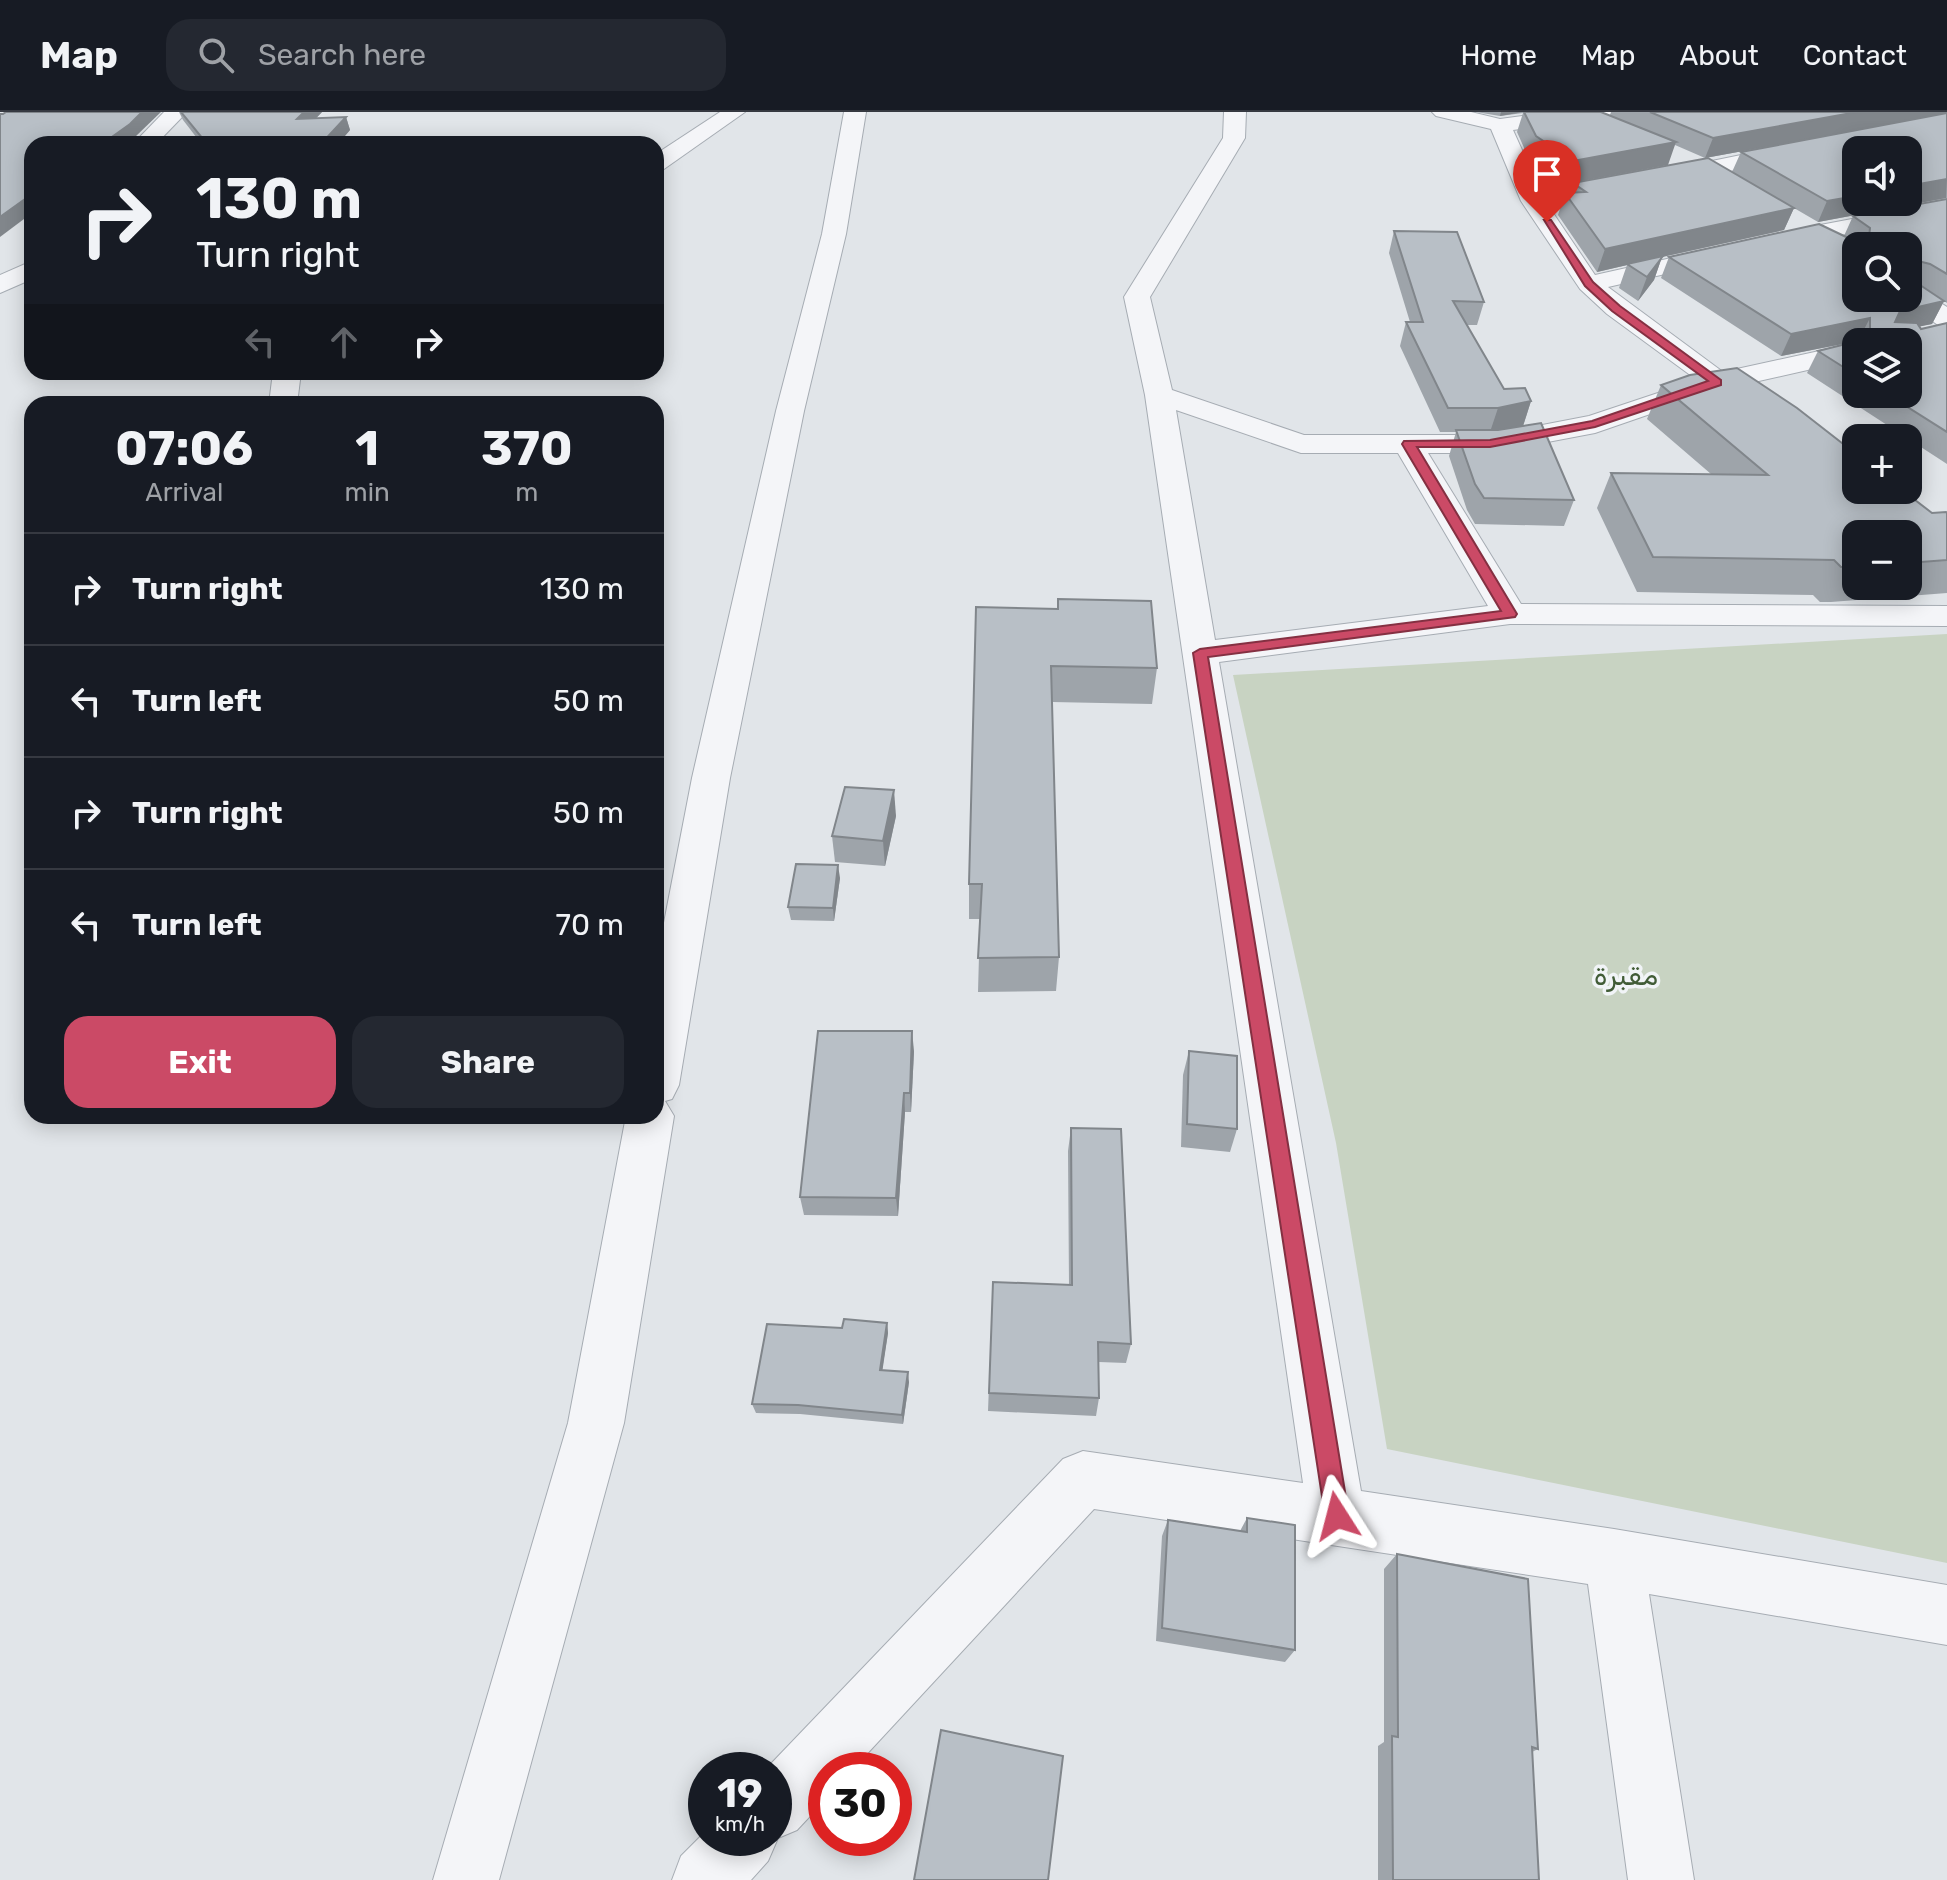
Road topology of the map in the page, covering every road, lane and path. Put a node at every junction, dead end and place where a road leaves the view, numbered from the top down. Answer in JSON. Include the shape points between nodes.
{"nodes":[{"id":1,"x":176,"y":112,"type":"edge"},
{"id":2,"x":734,"y":112,"type":"edge"},
{"id":3,"x":855,"y":112,"type":"edge"},
{"id":4,"x":1235,"y":112,"type":"edge"},
{"id":5,"x":1443,"y":112,"type":"edge"},
{"id":6,"x":1604,"y":112,"type":"edge"},
{"id":7,"x":1575,"y":115,"type":"junction"},
{"id":8,"x":1500,"y":125,"type":"junction"},
{"id":9,"x":1618,"y":134,"type":"edge"},
{"id":10,"x":152,"y":136,"type":"edge"},
{"id":11,"x":1815,"y":147,"type":"edge"},
{"id":12,"x":1662,"y":152,"type":"edge"},
{"id":13,"x":664,"y":159,"type":"edge"},
{"id":14,"x":1706,"y":170,"type":"junction"},
{"id":15,"x":1643,"y":182,"type":"edge"},
{"id":16,"x":1733,"y":186,"type":"edge"},
{"id":17,"x":1565,"y":196,"type":"edge"},
{"id":18,"x":1533,"y":201,"type":"junction"},
{"id":19,"x":1947,"y":208,"type":"edge"},
{"id":20,"x":1788,"y":217,"type":"edge"},
{"id":21,"x":1815,"y":233,"type":"junction"},
{"id":22,"x":1842,"y":250,"type":"edge"},
{"id":23,"x":24,"y":273,"type":"edge"},
{"id":24,"x":1589,"y":284,"type":"junction"},
{"id":25,"x":0,"y":285,"type":"edge"},
{"id":26,"x":1922,"y":302,"type":"edge"},
{"id":27,"x":1947,"y":319,"type":"edge"},
{"id":28,"x":1842,"y":354,"type":"edge"},
{"id":29,"x":1717,"y":382,"type":"junction"},
{"id":30,"x":1159,"y":395,"type":"junction"},
{"id":31,"x":1755,"y":408,"type":"edge"},
{"id":32,"x":1408,"y":444,"type":"junction"},
{"id":33,"x":1510,"y":614,"type":"junction"},
{"id":34,"x":1947,"y":616,"type":"edge"},
{"id":35,"x":1200,"y":653,"type":"junction"},
{"id":36,"x":670,"y":921,"type":"edge"},
{"id":37,"x":664,"y":991,"type":"edge"},
{"id":38,"x":649,"y":1124,"type":"edge"},
{"id":39,"x":1337,"y":1516,"type":"junction"},
{"id":40,"x":1614,"y":1558,"type":"junction"},
{"id":41,"x":1947,"y":1615,"type":"edge"},
{"id":42,"x":792,"y":1788,"type":"edge"},
{"id":43,"x":728,"y":1856,"type":"edge"},
{"id":44,"x":466,"y":1880,"type":"edge"},
{"id":45,"x":705,"y":1880,"type":"edge"},
{"id":46,"x":1661,"y":1880,"type":"edge"}],
"edges":[{"from":1,"to":10,"type":"street"},
{"from":2,"to":13,"type":"street"},
{"from":3,"to":36,"type":"street","via":[[834,234],[711,778]]},
{"from":4,"to":30,"type":"street","via":[[1234,138],[1137,297]]},
{"from":5,"to":8,"type":"street"},
{"from":6,"to":7,"type":"street"},
{"from":7,"to":8,"type":"street"},
{"from":7,"to":9,"type":"street"},
{"from":8,"to":18,"type":"street"},
{"from":11,"to":14,"type":"street"},
{"from":12,"to":14,"type":"street"},
{"from":14,"to":15,"type":"street"},
{"from":14,"to":16,"type":"street"},
{"from":17,"to":18,"type":"street"},
{"from":18,"to":24,"type":"street"},
{"from":19,"to":21,"type":"street"},
{"from":20,"to":21,"type":"street"},
{"from":21,"to":22,"type":"street"},
{"from":21,"to":24,"type":"street"},
{"from":23,"to":25,"type":"street"},
{"from":24,"to":29,"type":"street"},
{"from":26,"to":27,"type":"street"},
{"from":28,"to":29,"type":"street"},
{"from":29,"to":31,"type":"street"},
{"from":29,"to":32,"type":"street","via":[[1595,424],[1490,444]]},
{"from":30,"to":32,"type":"street","via":[[1301,444]]},
{"from":30,"to":35,"type":"street"},
{"from":32,"to":33,"type":"street"},
{"from":33,"to":34,"type":"street"},
{"from":33,"to":35,"type":"street"},
{"from":35,"to":39,"type":"street"},
{"from":36,"to":37,"type":"street"},
{"from":38,"to":44,"type":"street","via":[[596,1423]]},
{"from":39,"to":40,"type":"street"},
{"from":39,"to":42,"type":"street","via":[[1083,1479]]},
{"from":40,"to":41,"type":"street"},
{"from":40,"to":46,"type":"street"},
{"from":43,"to":45,"type":"street"}]}
